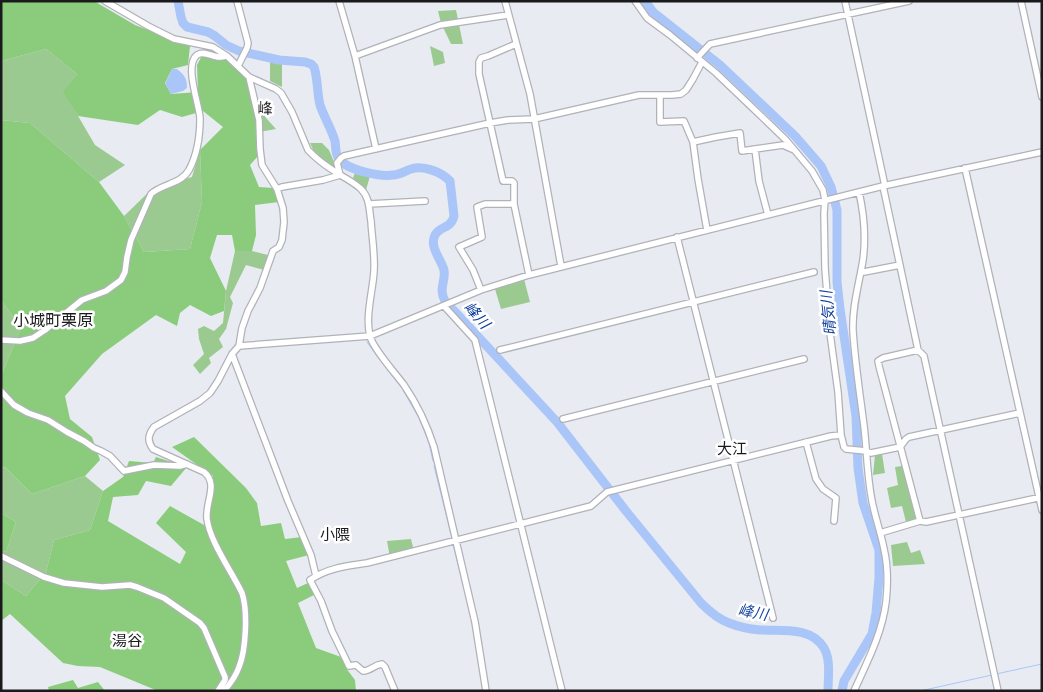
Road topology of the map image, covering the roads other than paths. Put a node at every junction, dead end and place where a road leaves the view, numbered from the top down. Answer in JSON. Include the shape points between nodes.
{"nodes":[{"id":1,"x":105,"y":1,"type":"edge"},
{"id":2,"x":237,"y":1,"type":"edge"},
{"id":3,"x":339,"y":1,"type":"edge"},
{"id":4,"x":505,"y":1,"type":"edge"},
{"id":5,"x":635,"y":1,"type":"edge"},
{"id":6,"x":845,"y":1,"type":"edge"},
{"id":7,"x":909,"y":1,"type":"edge"},
{"id":8,"x":1021,"y":1,"type":"edge"},
{"id":9,"x":848,"y":14,"type":"junction"},
{"id":10,"x":508,"y":15,"type":"junction"},
{"id":11,"x":516,"y":44,"type":"junction"},
{"id":12,"x":227,"y":56,"type":"junction"},
{"id":13,"x":355,"y":56,"type":"junction"},
{"id":14,"x":699,"y":59,"type":"junction"},
{"id":15,"x":238,"y":66,"type":"junction"},
{"id":16,"x":249,"y":77,"type":"junction"},
{"id":17,"x":660,"y":96,"type":"junction"},
{"id":18,"x":1042,"y":97,"type":"edge"},
{"id":19,"x":534,"y":119,"type":"junction"},
{"id":20,"x":490,"y":123,"type":"junction"},
{"id":21,"x":693,"y":142,"type":"junction"},
{"id":22,"x":376,"y":149,"type":"junction"},
{"id":23,"x":755,"y":149,"type":"junction"},
{"id":24,"x":795,"y":150,"type":"junction"},
{"id":25,"x":1042,"y":152,"type":"edge"},
{"id":26,"x":965,"y":168,"type":"junction"},
{"id":27,"x":340,"y":175,"type":"junction"},
{"id":28,"x":884,"y":186,"type":"junction"},
{"id":29,"x":276,"y":190,"type":"junction"},
{"id":30,"x":859,"y":192,"type":"junction"},
{"id":31,"x":825,"y":200,"type":"junction"},
{"id":32,"x":425,"y":201,"type":"dead end"},
{"id":33,"x":369,"y":204,"type":"junction"},
{"id":34,"x":514,"y":204,"type":"junction"},
{"id":35,"x":768,"y":215,"type":"junction"},
{"id":36,"x":707,"y":230,"type":"junction"},
{"id":37,"x":677,"y":237,"type":"junction"},
{"id":38,"x":900,"y":265,"type":"junction"},
{"id":39,"x":561,"y":266,"type":"junction"},
{"id":40,"x":814,"y":272,"type":"dead end"},
{"id":41,"x":861,"y":272,"type":"junction"},
{"id":42,"x":529,"y":275,"type":"junction"},
{"id":43,"x":481,"y":290,"type":"junction"},
{"id":44,"x":693,"y":302,"type":"junction"},
{"id":45,"x":444,"y":306,"type":"junction"},
{"id":46,"x":370,"y":336,"type":"junction"},
{"id":47,"x":1,"y":340,"type":"edge"},
{"id":48,"x":239,"y":346,"type":"junction"},
{"id":49,"x":500,"y":350,"type":"dead end"},
{"id":50,"x":918,"y":350,"type":"junction"},
{"id":51,"x":232,"y":354,"type":"junction"},
{"id":52,"x":804,"y":359,"type":"dead end"},
{"id":53,"x":713,"y":382,"type":"junction"},
{"id":54,"x":1,"y":391,"type":"edge"},
{"id":55,"x":1020,"y":413,"type":"junction"},
{"id":56,"x":562,"y":419,"type":"dead end"},
{"id":57,"x":940,"y":431,"type":"junction"},
{"id":58,"x":841,"y":435,"type":"junction"},
{"id":59,"x":806,"y":442,"type":"junction"},
{"id":60,"x":900,"y":447,"type":"junction"},
{"id":61,"x":864,"y":451,"type":"junction"},
{"id":62,"x":733,"y":460,"type":"junction"},
{"id":63,"x":187,"y":464,"type":"junction"},
{"id":64,"x":1040,"y":497,"type":"edge"},
{"id":65,"x":1042,"y":510,"type":"edge"},
{"id":66,"x":960,"y":515,"type":"junction"},
{"id":67,"x":834,"y":521,"type":"dead end"},
{"id":68,"x":920,"y":521,"type":"junction"},
{"id":69,"x":521,"y":524,"type":"junction"},
{"id":70,"x":880,"y":534,"type":"junction"},
{"id":71,"x":456,"y":540,"type":"junction"},
{"id":72,"x":1,"y":556,"type":"edge"},
{"id":73,"x":316,"y":576,"type":"junction"},
{"id":74,"x":773,"y":618,"type":"dead end"},
{"id":75,"x":218,"y":691,"type":"edge"},
{"id":76,"x":224,"y":691,"type":"edge"},
{"id":77,"x":395,"y":691,"type":"edge"},
{"id":78,"x":486,"y":691,"type":"edge"},
{"id":79,"x":562,"y":691,"type":"edge"},
{"id":80,"x":854,"y":691,"type":"edge"},
{"id":81,"x":998,"y":691,"type":"edge"}],
"edges":[{"from":1,"to":12,"type":"street","via":[[160,32],[186,42],[213,47]]},
{"from":2,"to":15,"type":"street","via":[[248,42]]},
{"from":3,"to":13,"type":"street"},
{"from":4,"to":10,"type":"street"},
{"from":5,"to":14,"type":"street","via":[[647,18]]},
{"from":6,"to":9,"type":"street"},
{"from":7,"to":9,"type":"street"},
{"from":8,"to":18,"type":"street"},
{"from":9,"to":14,"type":"street","via":[[708,45]]},
{"from":9,"to":28,"type":"street"},
{"from":10,"to":11,"type":"street"},
{"from":10,"to":13,"type":"street","via":[[440,24]]},
{"from":11,"to":19,"type":"street"},
{"from":11,"to":20,"type":"street","via":[[481,58],[479,62]]},
{"from":12,"to":15,"type":"street"},
{"from":12,"to":47,"type":"street","via":[[202,53],[195,58],[193,84],[200,119],[193,159],[184,176],[151,194],[131,240],[121,280],[106,291],[82,300],[33,338]]},
{"from":13,"to":22,"type":"street"},
{"from":14,"to":17,"type":"street","via":[[694,79],[686,90],[681,94]]},
{"from":14,"to":24,"type":"street"},
{"from":15,"to":16,"type":"street"},
{"from":16,"to":27,"type":"street","via":[[281,93],[308,150]]},
{"from":16,"to":29,"type":"street","via":[[259,120],[262,165]]},
{"from":17,"to":19,"type":"street","via":[[639,95]]},
{"from":17,"to":21,"type":"street","via":[[660,122],[684,122]]},
{"from":19,"to":20,"type":"street"},
{"from":19,"to":39,"type":"street"},
{"from":20,"to":22,"type":"street"},
{"from":20,"to":34,"type":"street","via":[[504,181],[514,183]]},
{"from":21,"to":23,"type":"street","via":[[740,133],[742,151]]},
{"from":21,"to":36,"type":"street"},
{"from":22,"to":27,"type":"street","via":[[339,160]]},
{"from":23,"to":24,"type":"street","via":[[783,145]]},
{"from":23,"to":35,"type":"street"},
{"from":24,"to":31,"type":"street","via":[[819,182]]},
{"from":25,"to":26,"type":"street"},
{"from":26,"to":28,"type":"street"},
{"from":26,"to":55,"type":"street"},
{"from":27,"to":29,"type":"street"},
{"from":27,"to":33,"type":"street","via":[[361,189]]},
{"from":28,"to":30,"type":"street"},
{"from":28,"to":38,"type":"street"},
{"from":29,"to":48,"type":"street","via":[[284,215],[284,232],[248,311]]},
{"from":30,"to":31,"type":"street"},
{"from":30,"to":41,"type":"street","via":[[864,226]]},
{"from":31,"to":35,"type":"street"},
{"from":31,"to":58,"type":"street","via":[[825,268]]},
{"from":32,"to":33,"type":"street"},
{"from":33,"to":46,"type":"street","via":[[374,257]]},
{"from":34,"to":42,"type":"street"},
{"from":34,"to":43,"type":"street","via":[[477,207],[482,237],[459,247]]},
{"from":35,"to":36,"type":"street"},
{"from":36,"to":37,"type":"street"},
{"from":37,"to":39,"type":"street"},
{"from":37,"to":44,"type":"street"},
{"from":38,"to":41,"type":"street"},
{"from":38,"to":50,"type":"street"},
{"from":39,"to":42,"type":"street"},
{"from":40,"to":44,"type":"street"},
{"from":41,"to":61,"type":"street","via":[[853,321]]},
{"from":42,"to":43,"type":"street"},
{"from":43,"to":45,"type":"street"},
{"from":44,"to":49,"type":"street"},
{"from":44,"to":53,"type":"street"},
{"from":45,"to":46,"type":"street"},
{"from":45,"to":69,"type":"street","via":[[475,340]]},
{"from":46,"to":48,"type":"street"},
{"from":46,"to":71,"type":"street","via":[[405,386],[425,423],[434,447]]},
{"from":48,"to":51,"type":"street"},
{"from":50,"to":57,"type":"street","via":[[924,356]]},
{"from":50,"to":60,"type":"street","via":[[878,360]]},
{"from":51,"to":63,"type":"street","via":[[210,393],[150,431],[149,441],[153,449]]},
{"from":51,"to":73,"type":"street","via":[[311,555]]},
{"from":52,"to":53,"type":"street"},
{"from":53,"to":56,"type":"street"},
{"from":53,"to":62,"type":"street"},
{"from":54,"to":63,"type":"street","via":[[14,405],[48,420],[110,456],[124,471],[154,465]]},
{"from":55,"to":57,"type":"street"},
{"from":55,"to":64,"type":"street"},
{"from":57,"to":60,"type":"street","via":[[909,437]]},
{"from":57,"to":66,"type":"street"},
{"from":58,"to":59,"type":"street"},
{"from":58,"to":61,"type":"street","via":[[846,449]]},
{"from":59,"to":62,"type":"street"},
{"from":59,"to":67,"type":"street","via":[[816,479],[836,498]]},
{"from":60,"to":61,"type":"street","via":[[871,453]]},
{"from":60,"to":68,"type":"street"},
{"from":61,"to":70,"type":"street"},
{"from":62,"to":69,"type":"street","via":[[616,489],[607,492],[591,506]]},
{"from":62,"to":74,"type":"street"},
{"from":63,"to":76,"type":"street","via":[[204,472],[212,482],[207,510],[209,526],[244,600],[246,620],[241,660],[233,680]]},
{"from":64,"to":65,"type":"street"},
{"from":64,"to":66,"type":"street"},
{"from":66,"to":68,"type":"street"},
{"from":66,"to":81,"type":"street"},
{"from":68,"to":70,"type":"street"},
{"from":69,"to":71,"type":"street"},
{"from":69,"to":79,"type":"street"},
{"from":70,"to":80,"type":"street","via":[[887,570],[886,604],[877,639]]},
{"from":71,"to":73,"type":"street"},
{"from":71,"to":78,"type":"street","via":[[475,622]]},
{"from":72,"to":75,"type":"street","via":[[58,582],[102,587],[130,585],[164,598],[204,628],[225,680]]},
{"from":73,"to":77,"type":"street","via":[[310,580],[349,666],[356,665],[367,671],[382,664]]}]}
